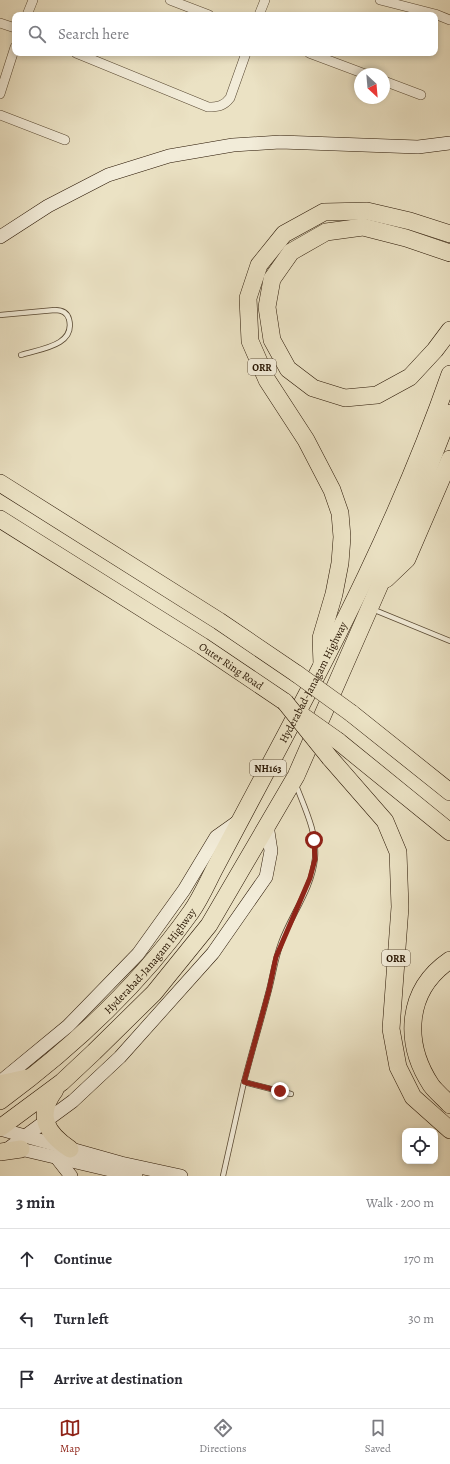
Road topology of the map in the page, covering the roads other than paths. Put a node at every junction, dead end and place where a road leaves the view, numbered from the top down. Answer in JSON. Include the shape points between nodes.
{"nodes":[{"id":1,"x":33,"y":0,"type":"edge"},
{"id":2,"x":170,"y":0,"type":"edge"},
{"id":3,"x":265,"y":0,"type":"edge"},
{"id":4,"x":386,"y":1,"type":"edge"},
{"id":5,"x":28,"y":12,"type":"edge"},
{"id":6,"x":201,"y":12,"type":"edge"},
{"id":7,"x":260,"y":12,"type":"edge"},
{"id":8,"x":427,"y":12,"type":"edge"},
{"id":9,"x":438,"y":15,"type":"edge"},
{"id":10,"x":450,"y":20,"type":"edge"},
{"id":11,"x":0,"y":23,"type":"edge"},
{"id":12,"x":12,"y":27,"type":"edge"},
{"id":13,"x":12,"y":56,"type":"edge"},
{"id":14,"x":83,"y":56,"type":"edge"},
{"id":15,"x":245,"y":56,"type":"edge"},
{"id":16,"x":317,"y":56,"type":"edge"},
{"id":17,"x":354,"y":70,"type":"edge"},
{"id":18,"x":390,"y":83,"type":"edge"},
{"id":19,"x":0,"y":94,"type":"edge"},
{"id":20,"x":422,"y":95,"type":"dead end"},
{"id":21,"x":0,"y":115,"type":"edge"},
{"id":22,"x":65,"y":140,"type":"dead end"},
{"id":23,"x":450,"y":143,"type":"edge"},
{"id":24,"x":450,"y":234,"type":"edge"},
{"id":25,"x":0,"y":237,"type":"edge"},
{"id":26,"x":450,"y":254,"type":"edge"},
{"id":27,"x":0,"y":315,"type":"edge"},
{"id":28,"x":450,"y":330,"type":"edge"},
{"id":29,"x":21,"y":355,"type":"dead end"},
{"id":30,"x":450,"y":374,"type":"edge"},
{"id":31,"x":450,"y":413,"type":"edge"},
{"id":32,"x":450,"y":459,"type":"edge"},
{"id":33,"x":0,"y":483,"type":"edge"},
{"id":34,"x":0,"y":519,"type":"edge"},
{"id":35,"x":379,"y":587,"type":"junction"},
{"id":36,"x":369,"y":608,"type":"junction"},
{"id":37,"x":450,"y":641,"type":"edge"},
{"id":38,"x":322,"y":666,"type":"junction"},
{"id":39,"x":285,"y":702,"type":"junction"},
{"id":40,"x":294,"y":780,"type":"junction"},
{"id":41,"x":450,"y":792,"type":"edge"},
{"id":42,"x":241,"y":820,"type":"junction"},
{"id":43,"x":267,"y":825,"type":"junction"},
{"id":44,"x":450,"y":832,"type":"edge"},
{"id":45,"x":450,"y":960,"type":"edge"},
{"id":46,"x":36,"y":1075,"type":"junction"},
{"id":47,"x":62,"y":1082,"type":"junction"},
{"id":48,"x":244,"y":1082,"type":"junction"},
{"id":49,"x":0,"y":1083,"type":"edge"},
{"id":50,"x":292,"y":1094,"type":"dead end"},
{"id":51,"x":0,"y":1101,"type":"edge"},
{"id":52,"x":450,"y":1105,"type":"edge"},
{"id":53,"x":46,"y":1119,"type":"junction"},
{"id":54,"x":0,"y":1129,"type":"edge"},
{"id":55,"x":450,"y":1130,"type":"edge"},
{"id":56,"x":9,"y":1148,"type":"edge"},
{"id":57,"x":63,"y":1153,"type":"junction"},
{"id":58,"x":113,"y":1170,"type":"edge"},
{"id":59,"x":71,"y":1176,"type":"edge"},
{"id":60,"x":93,"y":1176,"type":"edge"},
{"id":61,"x":136,"y":1176,"type":"edge"},
{"id":62,"x":180,"y":1176,"type":"edge"},
{"id":63,"x":223,"y":1176,"type":"edge"}],
"edges":[{"from":1,"to":5,"type":"street"},
{"from":2,"to":6,"type":"street"},
{"from":3,"to":7,"type":"street"},
{"from":4,"to":8,"type":"street"},
{"from":9,"to":10,"type":"street"},
{"from":11,"to":12,"type":"street"},
{"from":13,"to":19,"type":"street"},
{"from":14,"to":15,"type":"street","via":[[208,107],[217,107],[226,104],[230,98]]},
{"from":16,"to":17,"type":"street"},
{"from":18,"to":20,"type":"street"},
{"from":21,"to":22,"type":"street"},
{"from":23,"to":25,"type":"street","via":[[418,147],[280,142],[233,145],[169,156],[108,174],[48,206]]},
{"from":24,"to":38,"type":"highway","number":"ORR","via":[[367,211],[324,212],[284,234],[259,265],[248,298],[250,341],[267,380],[306,440],[332,490],[340,513],[340,563],[321,638]]},
{"from":26,"to":28,"type":"highway","number":"ORR","via":[[406,238],[363,227],[326,232],[291,252],[272,279],[267,307],[272,340],[288,369],[314,388],[345,398],[377,395],[410,377]]},
{"from":27,"to":29,"type":"lane","via":[[55,310],[63,310],[68,315],[69,330],[66,338]]},
{"from":30,"to":38,"type":"highway","name":"Hyderabad-Janagam Highway","number":"NH163","via":[[432,427],[394,519]]},
{"from":31,"to":35,"type":"highway","name":"Hyderabad-Janagam Highway","number":"NH163"},
{"from":32,"to":35,"type":"highway","via":[[407,558]]},
{"from":33,"to":41,"type":"highway","bridge":true,"via":[[219,621],[297,674]]},
{"from":34,"to":39,"type":"highway","name":"Outer Ring Road","via":[[208,650]]},
{"from":35,"to":36,"type":"highway","name":"Hyderabad-Janagam Highway","number":"NH163"},
{"from":36,"to":37,"type":"lane"},
{"from":36,"to":40,"type":"highway","name":"Hyderabad-Janagam Highway","number":"NH163"},
{"from":38,"to":42,"type":"highway","name":"Hyderabad-Janagam Highway","number":"NH163"},
{"from":39,"to":44,"type":"highway","name":"Outer Ring Road","bridge":true,"via":[[338,741]]},
{"from":39,"to":55,"type":"highway","number":"ORR","bridge":true,"via":[[384,821],[398,852],[400,907],[391,1029],[398,1067],[413,1097]]},
{"from":40,"to":43,"type":"highway","name":"Hyderabad-Janagam Highway","number":"NH163"},
{"from":40,"to":48,"type":"lane","via":[[313,832],[315,859],[301,901],[281,941]]},
{"from":42,"to":46,"type":"highway","name":"Hyderabad-Janagam Highway","number":"NH163","via":[[192,910],[140,977],[80,1038]]},
{"from":42,"to":49,"type":"street","via":[[216,837],[184,890],[138,954],[68,1026]]},
{"from":43,"to":47,"type":"highway","name":"Hyderabad-Janagam Highway","number":"NH163","via":[[209,925],[154,993]]},
{"from":43,"to":53,"type":"street","via":[[271,851],[266,877],[213,953],[120,1057],[73,1101]]},
{"from":45,"to":52,"type":"highway","via":[[437,971],[424,988],[415,1006],[412,1025],[415,1052],[431,1085]]},
{"from":46,"to":49,"type":"highway","via":[[14,1082]]},
{"from":46,"to":51,"type":"highway","name":"Hyderabad-Janagam Highway","number":"NH163"},
{"from":47,"to":53,"type":"highway","via":[[48,1099]]},
{"from":47,"to":54,"type":"highway","name":"Hyderabad-Janagam Highway","number":"NH163"},
{"from":48,"to":50,"type":"lane"},
{"from":48,"to":63,"type":"lane"},
{"from":53,"to":56,"type":"street"},
{"from":53,"to":57,"type":"highway","via":[[49,1130]]},
{"from":54,"to":56,"type":"street"},
{"from":56,"to":57,"type":"street"},
{"from":57,"to":58,"type":"street"},
{"from":57,"to":59,"type":"street"},
{"from":58,"to":60,"type":"street"},
{"from":58,"to":61,"type":"street"},
{"from":58,"to":62,"type":"street"}]}
